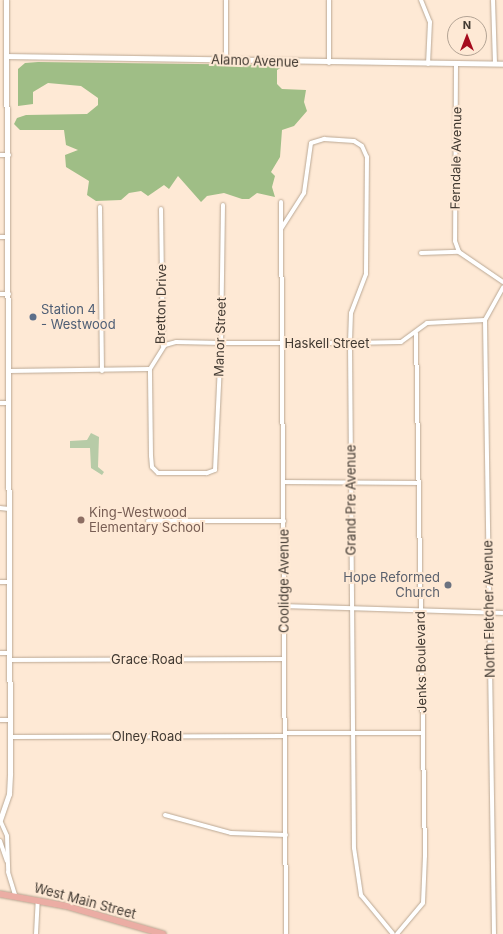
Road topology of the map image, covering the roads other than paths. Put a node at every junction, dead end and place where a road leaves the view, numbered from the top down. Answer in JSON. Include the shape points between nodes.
{"nodes":[{"id":1,"x":6,"y":0,"type":"edge"},
{"id":2,"x":226,"y":0,"type":"edge"},
{"id":3,"x":330,"y":0,"type":"edge"},
{"id":4,"x":421,"y":0,"type":"edge"},
{"id":5,"x":493,"y":0,"type":"edge"},
{"id":6,"x":7,"y":56,"type":"junction"},
{"id":7,"x":226,"y":60,"type":"junction"},
{"id":8,"x":329,"y":63,"type":"junction"},
{"id":9,"x":428,"y":64,"type":"junction"},
{"id":10,"x":456,"y":64,"type":"junction"},
{"id":11,"x":495,"y":64,"type":"junction"},
{"id":12,"x":503,"y":64,"type":"edge"},
{"id":13,"x":0,"y":155,"type":"edge"},
{"id":14,"x":9,"y":155,"type":"junction"},
{"id":15,"x":281,"y":202,"type":"dead end"},
{"id":16,"x":223,"y":205,"type":"dead end"},
{"id":17,"x":100,"y":207,"type":"dead end"},
{"id":18,"x":161,"y":209,"type":"dead end"},
{"id":19,"x":281,"y":229,"type":"junction"},
{"id":20,"x":0,"y":237,"type":"edge"},
{"id":21,"x":8,"y":237,"type":"junction"},
{"id":22,"x":459,"y":252,"type":"junction"},
{"id":23,"x":421,"y":253,"type":"dead end"},
{"id":24,"x":503,"y":282,"type":"edge"},
{"id":25,"x":503,"y":288,"type":"edge"},
{"id":26,"x":0,"y":294,"type":"edge"},
{"id":27,"x":9,"y":294,"type":"junction"},
{"id":28,"x":485,"y":320,"type":"junction"},
{"id":29,"x":416,"y":333,"type":"junction"},
{"id":30,"x":221,"y":343,"type":"junction"},
{"id":31,"x":282,"y":343,"type":"junction"},
{"id":32,"x":350,"y":343,"type":"junction"},
{"id":33,"x":163,"y":346,"type":"junction"},
{"id":34,"x":150,"y":368,"type":"junction"},
{"id":35,"x":9,"y":371,"type":"junction"},
{"id":36,"x":102,"y":371,"type":"junction"},
{"id":37,"x":0,"y":403,"type":"edge"},
{"id":38,"x":9,"y":403,"type":"junction"},
{"id":39,"x":284,"y":482,"type":"junction"},
{"id":40,"x":351,"y":482,"type":"junction"},
{"id":41,"x":419,"y":483,"type":"junction"},
{"id":42,"x":0,"y":508,"type":"edge"},
{"id":43,"x":10,"y":509,"type":"junction"},
{"id":44,"x":148,"y":521,"type":"dead end"},
{"id":45,"x":284,"y":521,"type":"junction"},
{"id":46,"x":0,"y":582,"type":"edge"},
{"id":47,"x":10,"y":582,"type":"junction"},
{"id":48,"x":284,"y":606,"type":"junction"},
{"id":49,"x":352,"y":607,"type":"junction"},
{"id":50,"x":420,"y":610,"type":"junction"},
{"id":51,"x":489,"y":612,"type":"junction"},
{"id":52,"x":503,"y":613,"type":"edge"},
{"id":53,"x":0,"y":653,"type":"edge"},
{"id":54,"x":10,"y":653,"type":"junction"},
{"id":55,"x":284,"y":659,"type":"junction"},
{"id":56,"x":10,"y":660,"type":"junction"},
{"id":57,"x":0,"y":720,"type":"edge"},
{"id":58,"x":10,"y":720,"type":"junction"},
{"id":59,"x":285,"y":734,"type":"junction"},
{"id":60,"x":353,"y":734,"type":"junction"},
{"id":61,"x":422,"y":734,"type":"junction"},
{"id":62,"x":10,"y":737,"type":"junction"},
{"id":63,"x":165,"y":815,"type":"dead end"},
{"id":64,"x":0,"y":820,"type":"edge"},
{"id":65,"x":286,"y":835,"type":"junction"},
{"id":66,"x":0,"y":841,"type":"edge"},
{"id":67,"x":8,"y":862,"type":"junction"},
{"id":68,"x":0,"y":894,"type":"edge"},
{"id":69,"x":15,"y":895,"type":"junction"},
{"id":70,"x":38,"y":900,"type":"junction"},
{"id":71,"x":139,"y":927,"type":"junction"},
{"id":72,"x":36,"y":934,"type":"edge"},
{"id":73,"x":139,"y":934,"type":"edge"},
{"id":74,"x":163,"y":934,"type":"edge"},
{"id":75,"x":286,"y":934,"type":"edge"},
{"id":76,"x":392,"y":934,"type":"edge"},
{"id":77,"x":397,"y":934,"type":"edge"},
{"id":78,"x":494,"y":934,"type":"edge"}],
"edges":[{"from":1,"to":6,"type":"street"},
{"from":2,"to":7,"type":"street"},
{"from":3,"to":8,"type":"street"},
{"from":4,"to":9,"type":"street","via":[[430,22]]},
{"from":5,"to":11,"type":"street"},
{"from":6,"to":7,"type":"street","name":"Alamo Avenue"},
{"from":6,"to":14,"type":"street"},
{"from":7,"to":8,"type":"street","name":"Alamo Avenue"},
{"from":8,"to":9,"type":"street","name":"Alamo Avenue"},
{"from":9,"to":10,"type":"street","name":"Alamo Avenue"},
{"from":10,"to":11,"type":"street","name":"Alamo Avenue"},
{"from":10,"to":22,"type":"street","name":"Ferndale Avenue","via":[[455,241]]},
{"from":11,"to":12,"type":"street","name":"Alamo Avenue"},
{"from":13,"to":14,"type":"street"},
{"from":14,"to":21,"type":"street"},
{"from":15,"to":19,"type":"street","name":"Coolidge Avenue"},
{"from":16,"to":30,"type":"street","name":"Manor Street"},
{"from":17,"to":36,"type":"street"},
{"from":18,"to":33,"type":"street","name":"Bretton Drive"},
{"from":19,"to":31,"type":"street","name":"Coolidge Avenue"},
{"from":19,"to":32,"type":"street","name":"Grand Pre Avenue","via":[[304,193],[311,143],[318,139],[349,140],[362,146],[367,157],[366,274],[350,313]]},
{"from":20,"to":21,"type":"street"},
{"from":21,"to":27,"type":"street"},
{"from":22,"to":23,"type":"street"},
{"from":22,"to":24,"type":"street"},
{"from":25,"to":28,"type":"street"},
{"from":26,"to":27,"type":"street"},
{"from":27,"to":35,"type":"street"},
{"from":28,"to":29,"type":"street","name":"Haskell Street","via":[[426,323]]},
{"from":28,"to":51,"type":"street","name":"North Fletcher Avenue"},
{"from":29,"to":32,"type":"street","name":"Haskell Street","via":[[401,342]]},
{"from":29,"to":41,"type":"street","name":"Jenks Boulevard"},
{"from":30,"to":31,"type":"street","name":"Haskell Street"},
{"from":30,"to":33,"type":"street","name":"Haskell Street","via":[[172,342]]},
{"from":30,"to":34,"type":"street","name":"Manor Street","via":[[215,470],[207,473],[161,474],[153,469]]},
{"from":31,"to":32,"type":"street","name":"Haskell Street"},
{"from":31,"to":39,"type":"street","name":"Coolidge Avenue"},
{"from":32,"to":40,"type":"street","name":"Grand Pre Avenue"},
{"from":33,"to":34,"type":"street","name":"Bretton Drive"},
{"from":34,"to":36,"type":"street"},
{"from":35,"to":36,"type":"street"},
{"from":35,"to":38,"type":"street"},
{"from":37,"to":38,"type":"street"},
{"from":38,"to":43,"type":"street"},
{"from":39,"to":40,"type":"street"},
{"from":39,"to":45,"type":"street","name":"Coolidge Avenue"},
{"from":40,"to":41,"type":"street"},
{"from":40,"to":49,"type":"street","name":"Grand Pre Avenue"},
{"from":41,"to":50,"type":"street","name":"Jenks Boulevard"},
{"from":42,"to":43,"type":"street"},
{"from":43,"to":47,"type":"street"},
{"from":44,"to":45,"type":"street"},
{"from":45,"to":48,"type":"street","name":"Coolidge Avenue"},
{"from":46,"to":47,"type":"street"},
{"from":47,"to":54,"type":"street"},
{"from":48,"to":49,"type":"street"},
{"from":48,"to":55,"type":"street","name":"Coolidge Avenue"},
{"from":49,"to":50,"type":"street"},
{"from":49,"to":60,"type":"street","name":"Grand Pre Avenue"},
{"from":50,"to":51,"type":"street"},
{"from":50,"to":61,"type":"street","name":"Jenks Boulevard"},
{"from":51,"to":52,"type":"street"},
{"from":51,"to":78,"type":"street","name":"North Fletcher Avenue"},
{"from":53,"to":54,"type":"street"},
{"from":54,"to":56,"type":"street"},
{"from":55,"to":56,"type":"street","name":"Grace Road"},
{"from":55,"to":59,"type":"street","name":"Coolidge Avenue"},
{"from":56,"to":58,"type":"street"},
{"from":57,"to":58,"type":"street"},
{"from":58,"to":62,"type":"street"},
{"from":59,"to":60,"type":"street","name":"Olney Road"},
{"from":59,"to":62,"type":"street","name":"Olney Road"},
{"from":59,"to":65,"type":"street","name":"Coolidge Avenue"},
{"from":60,"to":61,"type":"street","name":"Olney Road"},
{"from":60,"to":76,"type":"street","name":"Grand Pre Avenue","via":[[357,882],[363,899]]},
{"from":61,"to":77,"type":"street","name":"Jenks Boulevard","via":[[423,903]]},
{"from":62,"to":64,"type":"street","via":[[10,789]]},
{"from":63,"to":65,"type":"street","via":[[226,832]]},
{"from":64,"to":67,"type":"street","via":[[7,836]]},
{"from":65,"to":75,"type":"street","name":"Coolidge Avenue"},
{"from":66,"to":67,"type":"street"},
{"from":67,"to":69,"type":"street"},
{"from":68,"to":69,"type":"main road","name":"West Main Street"},
{"from":69,"to":70,"type":"main road","name":"West Main Street"},
{"from":70,"to":71,"type":"main road","name":"West Main Street"},
{"from":70,"to":72,"type":"street"},
{"from":71,"to":73,"type":"street"},
{"from":71,"to":74,"type":"main road","name":"West Main Street"}]}
